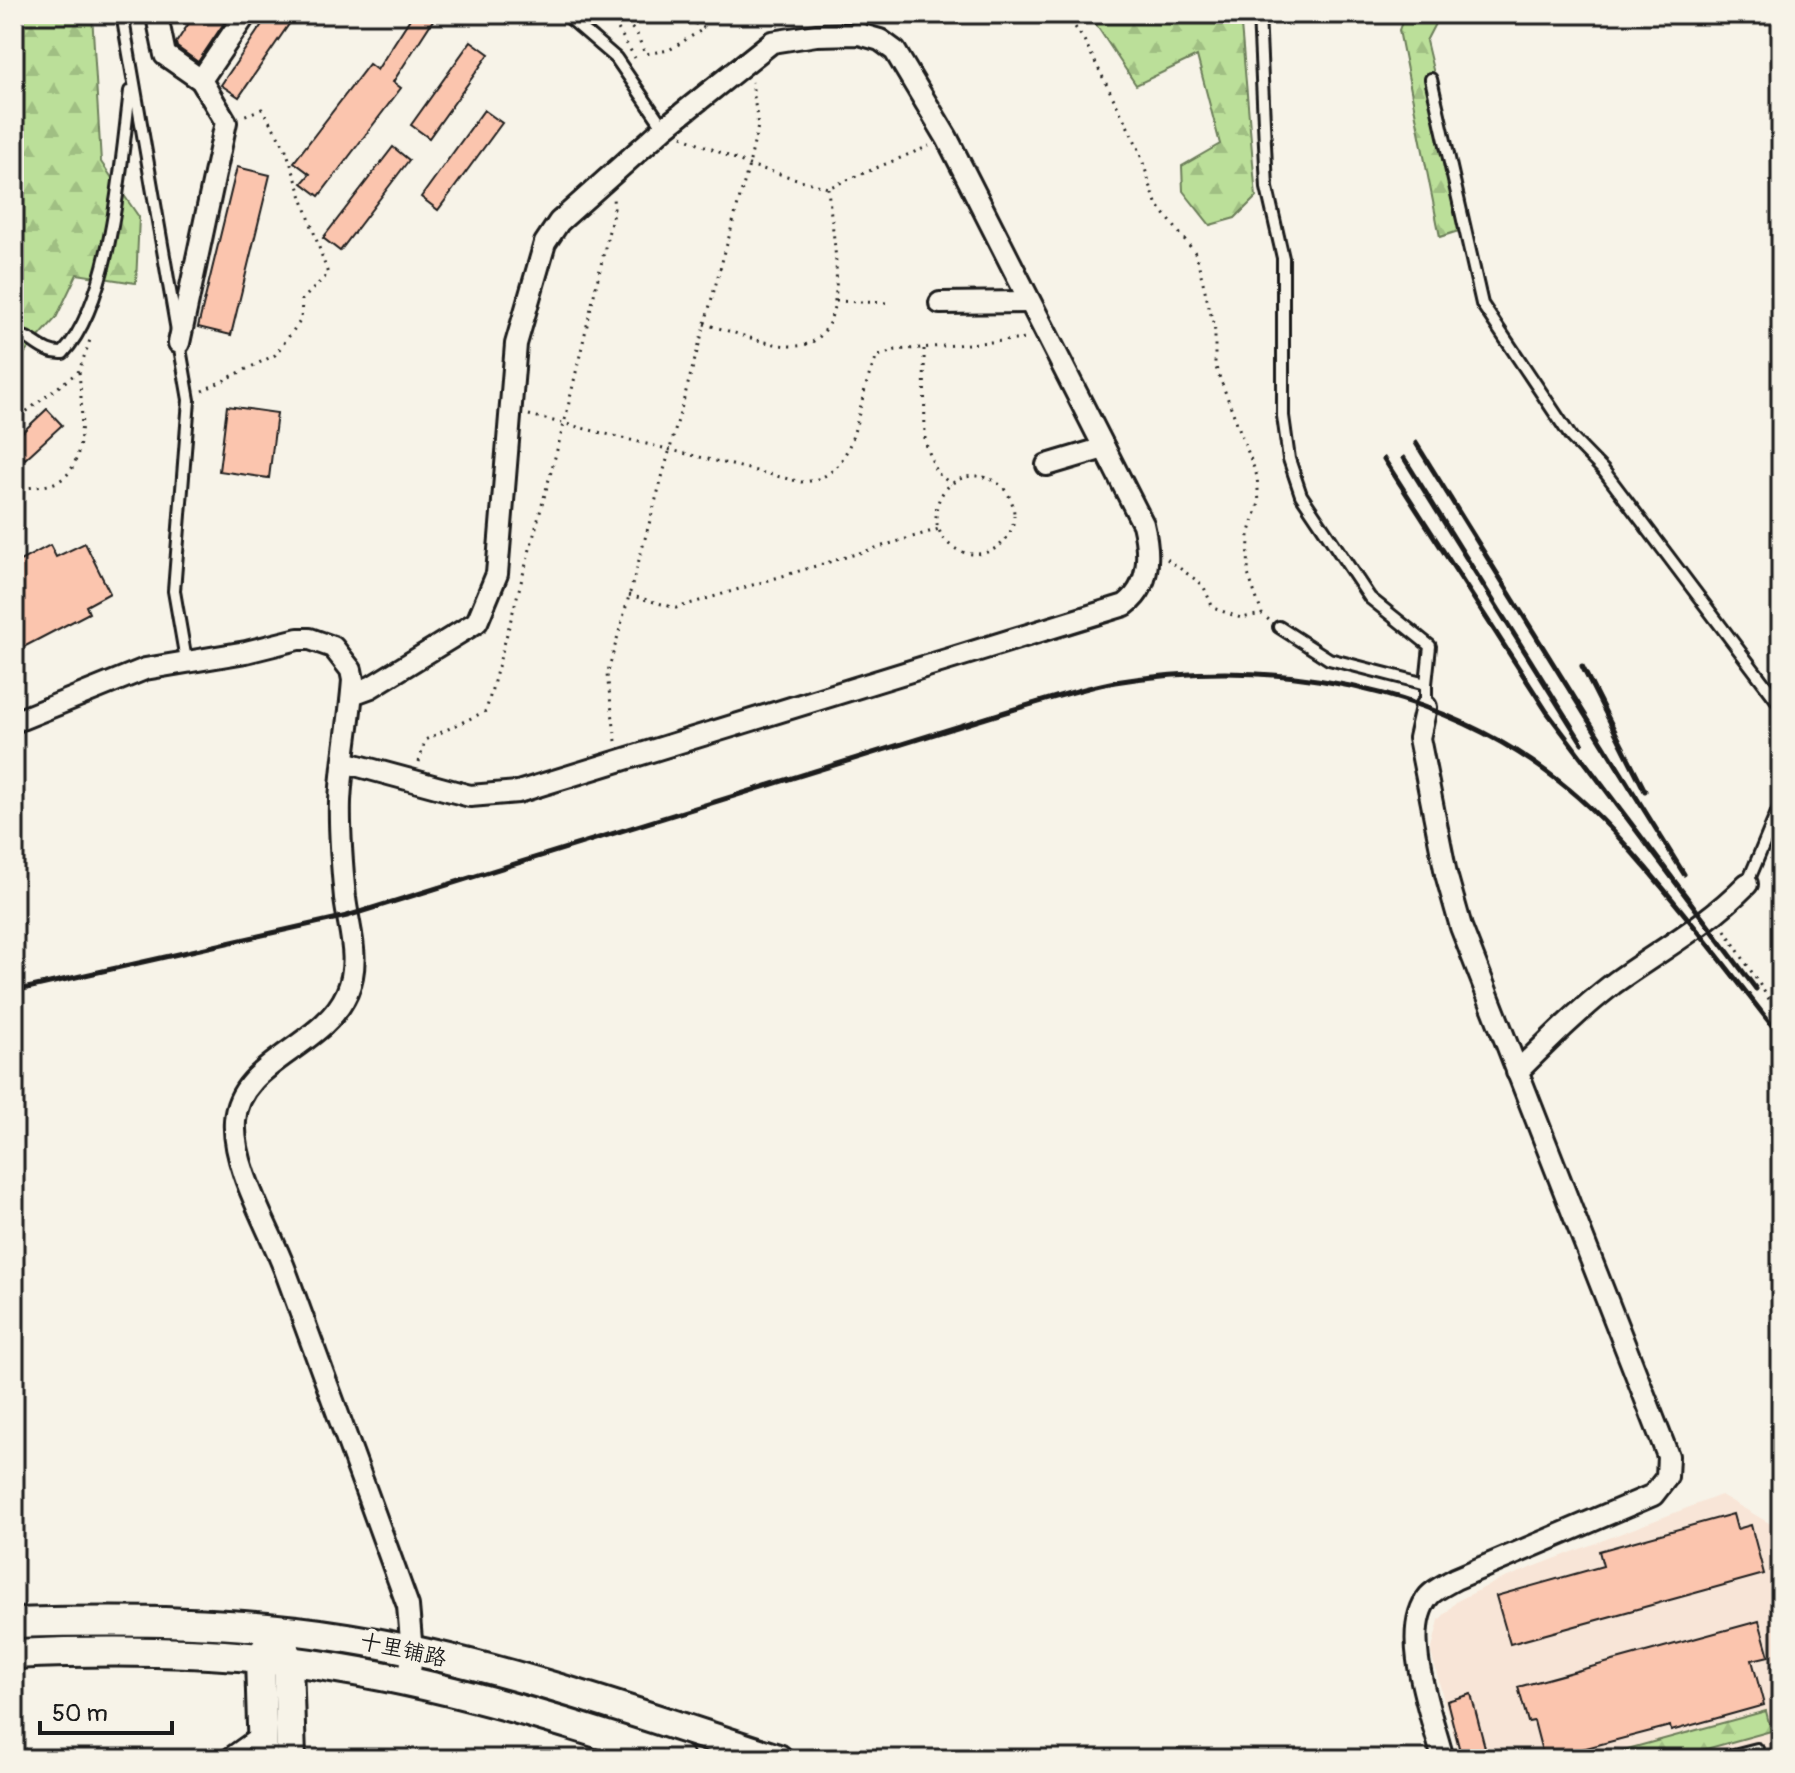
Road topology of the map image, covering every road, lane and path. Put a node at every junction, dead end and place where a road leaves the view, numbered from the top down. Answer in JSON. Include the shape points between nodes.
{"nodes":[{"id":1,"x":122,"y":14,"type":"edge"},
{"id":2,"x":163,"y":14,"type":"edge"},
{"id":3,"x":246,"y":14,"type":"edge"},
{"id":4,"x":565,"y":14,"type":"edge"},
{"id":5,"x":673,"y":14,"type":"edge"},
{"id":6,"x":1066,"y":14,"type":"edge"},
{"id":7,"x":1259,"y":14,"type":"edge"},
{"id":8,"x":621,"y":16,"type":"edge"},
{"id":9,"x":746,"y":64,"type":"junction"},
{"id":10,"x":1431,"y":79,"type":"dead end"},
{"id":11,"x":201,"y":80,"type":"junction"},
{"id":12,"x":131,"y":81,"type":"junction"},
{"id":13,"x":226,"y":122,"type":"junction"},
{"id":14,"x":664,"y":128,"type":"junction"},
{"id":15,"x":947,"y":138,"type":"junction"},
{"id":16,"x":749,"y":165,"type":"junction"},
{"id":17,"x":612,"y":178,"type":"junction"},
{"id":18,"x":828,"y":188,"type":"junction"},
{"id":19,"x":836,"y":301,"type":"junction"},
{"id":20,"x":1028,"y":302,"type":"junction"},
{"id":21,"x":888,"y":303,"type":"dead end"},
{"id":22,"x":940,"y":303,"type":"dead end"},
{"id":23,"x":704,"y":324,"type":"junction"},
{"id":24,"x":14,"y":335,"type":"edge"},
{"id":25,"x":1047,"y":338,"type":"junction"},
{"id":26,"x":179,"y":343,"type":"junction"},
{"id":27,"x":924,"y":348,"type":"junction"},
{"id":28,"x":79,"y":371,"type":"dead end"},
{"id":29,"x":189,"y":400,"type":"junction"},
{"id":30,"x":510,"y":409,"type":"junction"},
{"id":31,"x":564,"y":424,"type":"junction"},
{"id":32,"x":1104,"y":448,"type":"junction"},
{"id":33,"x":670,"y":450,"type":"junction"},
{"id":34,"x":1047,"y":465,"type":"dead end"},
{"id":35,"x":951,"y":484,"type":"junction"},
{"id":36,"x":14,"y":490,"type":"edge"},
{"id":37,"x":939,"y":529,"type":"junction"},
{"id":38,"x":1149,"y":549,"type":"junction"},
{"id":39,"x":629,"y":595,"type":"junction"},
{"id":40,"x":1262,"y":614,"type":"junction"},
{"id":41,"x":1279,"y":627,"type":"joint"},
{"id":42,"x":186,"y":660,"type":"junction"},
{"id":43,"x":1426,"y":684,"type":"junction"},
{"id":44,"x":352,"y":694,"type":"junction"},
{"id":45,"x":1781,"y":706,"type":"edge"},
{"id":46,"x":1426,"y":707,"type":"joint"},
{"id":47,"x":14,"y":722,"type":"edge"},
{"id":48,"x":618,"y":761,"type":"junction"},
{"id":49,"x":344,"y":762,"type":"junction"},
{"id":50,"x":413,"y":782,"type":"junction"},
{"id":51,"x":1781,"y":803,"type":"edge"},
{"id":52,"x":1747,"y":884,"type":"joint"},
{"id":53,"x":1715,"y":915,"type":"junction"},
{"id":54,"x":1781,"y":1018,"type":"edge"},
{"id":55,"x":1517,"y":1072,"type":"junction"},
{"id":56,"x":14,"y":1623,"type":"edge"},
{"id":57,"x":277,"y":1629,"type":"junction"},
{"id":58,"x":412,"y":1652,"type":"junction"},
{"id":59,"x":14,"y":1654,"type":"edge"},
{"id":60,"x":274,"y":1660,"type":"junction"},
{"id":61,"x":409,"y":1682,"type":"junction"},
{"id":62,"x":262,"y":1748,"type":"edge"},
{"id":63,"x":230,"y":1759,"type":"edge"},
{"id":64,"x":291,"y":1759,"type":"edge"},
{"id":65,"x":679,"y":1759,"type":"edge"},
{"id":66,"x":778,"y":1759,"type":"edge"},
{"id":67,"x":1443,"y":1759,"type":"edge"},
{"id":68,"x":1718,"y":1759,"type":"edge"},
{"id":69,"x":1760,"y":1759,"type":"edge"}],
"edges":[{"from":1,"to":12,"type":"lane"},
{"from":2,"to":11,"type":"street","via":[[158,21],[165,55]]},
{"from":3,"to":11,"type":"street"},
{"from":4,"to":14,"type":"lane","via":[[616,58]]},
{"from":5,"to":8,"type":"path","via":[[705,28],[669,50],[645,54]]},
{"from":6,"to":40,"type":"path","via":[[1138,147],[1156,203],[1196,254],[1215,331],[1215,365],[1257,476],[1259,503],[1249,535],[1248,574]]},
{"from":7,"to":43,"type":"lane","via":[[1267,188],[1283,258],[1283,416],[1289,459],[1301,495],[1370,598],[1430,646]]},
{"from":9,"to":14,"type":"street"},
{"from":9,"to":15,"type":"street","via":[[772,42],[789,37],[859,34],[880,40],[895,51]]},
{"from":9,"to":16,"type":"path","via":[[756,92],[758,126]]},
{"from":10,"to":45,"type":"lane","via":[[1482,304],[1571,437],[1613,483]]},
{"from":11,"to":13,"type":"street"},
{"from":12,"to":24,"type":"lane","via":[[102,270],[76,340],[63,353],[49,354],[23,335]]},
{"from":12,"to":26,"type":"lane"},
{"from":13,"to":26,"type":"street"},
{"from":13,"to":29,"type":"path","via":[[262,109],[285,147],[328,274],[302,300],[301,320],[275,355]]},
{"from":14,"to":16,"type":"path"},
{"from":14,"to":17,"type":"street"},
{"from":15,"to":18,"type":"path"},
{"from":15,"to":20,"type":"street"},
{"from":16,"to":18,"type":"path"},
{"from":16,"to":23,"type":"path"},
{"from":17,"to":30,"type":"street","via":[[559,222],[545,243],[516,344]]},
{"from":17,"to":31,"type":"path","via":[[614,209]]},
{"from":18,"to":19,"type":"path"},
{"from":19,"to":21,"type":"path"},
{"from":19,"to":23,"type":"path","via":[[831,326],[820,340],[806,346],[787,346]]},
{"from":20,"to":22,"type":"street"},
{"from":20,"to":25,"type":"street"},
{"from":23,"to":33,"type":"path"},
{"from":25,"to":27,"type":"path"},
{"from":25,"to":32,"type":"street"},
{"from":26,"to":29,"type":"lane"},
{"from":27,"to":33,"type":"path","via":[[878,356],[867,375],[847,453],[837,470],[820,481],[801,482]]},
{"from":27,"to":35,"type":"path","via":[[925,441],[936,472]]},
{"from":28,"to":36,"type":"path","via":[[83,417],[77,457],[64,478],[32,490]]},
{"from":29,"to":42,"type":"lane","via":[[174,591]]},
{"from":30,"to":31,"type":"path"},
{"from":30,"to":44,"type":"street","via":[[497,574],[477,622]]},
{"from":31,"to":33,"type":"path"},
{"from":31,"to":50,"type":"path","via":[[486,711],[425,740]]},
{"from":32,"to":34,"type":"street"},
{"from":32,"to":38,"type":"street","via":[[1143,524]]},
{"from":33,"to":39,"type":"path"},
{"from":35,"to":37,"type":"path","via":[[938,504]]},
{"from":35,"to":37,"type":"path","via":[[974,475],[998,482],[1013,502],[1012,529],[982,554],[956,549]]},
{"from":37,"to":39,"type":"path","via":[[676,608]]},
{"from":38,"to":40,"type":"path","via":[[1164,554],[1203,585],[1213,608],[1241,618]]},
{"from":38,"to":48,"type":"street","via":[[1138,596],[1125,605]]},
{"from":39,"to":48,"type":"path","via":[[607,675]]},
{"from":40,"to":41,"type":"path"},
{"from":41,"to":43,"type":"lane","via":[[1329,659]]},
{"from":42,"to":44,"type":"street","via":[[310,639],[342,656],[351,670]]},
{"from":42,"to":47,"type":"street","via":[[145,669]]},
{"from":43,"to":46,"type":"lane"},
{"from":44,"to":49,"type":"street"},
{"from":46,"to":55,"type":"street","via":[[1419,738],[1446,874]]},
{"from":48,"to":50,"type":"street","via":[[492,796]]},
{"from":49,"to":50,"type":"street"},
{"from":49,"to":58,"type":"street","via":[[342,872],[353,937],[353,975],[335,1014],[319,1032],[244,1089],[234,1123],[250,1187],[408,1606]]},
{"from":51,"to":52,"type":"lane"},
{"from":52,"to":53,"type":"street"},
{"from":53,"to":54,"type":"path"},
{"from":53,"to":55,"type":"street","via":[[1575,1014]]},
{"from":55,"to":67,"type":"street","via":[[1668,1456],[1667,1477],[1644,1500],[1455,1579],[1429,1595],[1419,1613],[1416,1656]]},
{"from":56,"to":57,"type":"main road","name":"十里铺路"},
{"from":57,"to":58,"type":"main road","name":"十里铺路"},
{"from":57,"to":60,"type":"main road"},
{"from":58,"to":61,"type":"street"},
{"from":58,"to":66,"type":"main road","name":"十里铺路","via":[[515,1676]]},
{"from":59,"to":60,"type":"main road","name":"十里铺路"},
{"from":60,"to":61,"type":"main road","name":"十里铺路"},
{"from":60,"to":62,"type":"main road"},
{"from":60,"to":64,"type":"main road"},
{"from":61,"to":65,"type":"main road","name":"十里铺路","via":[[507,1705]]},
{"from":62,"to":63,"type":"street"},
{"from":68,"to":69,"type":"lane","via":[[1757,1749]]}]}
